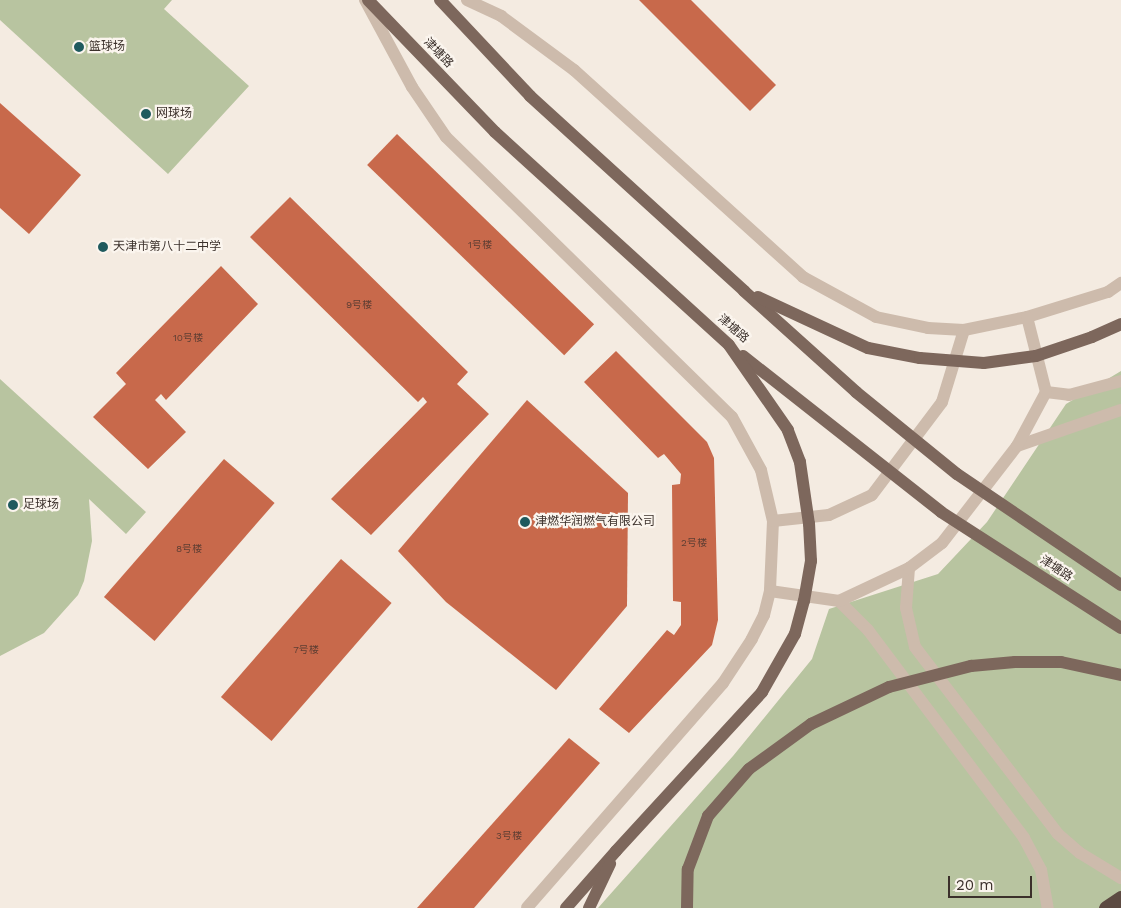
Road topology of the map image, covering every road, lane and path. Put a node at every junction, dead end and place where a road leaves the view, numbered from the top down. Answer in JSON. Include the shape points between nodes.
{"nodes":[{"id":1,"x":367,"y":0,"type":"edge"},
{"id":2,"x":440,"y":0,"type":"edge"},
{"id":3,"x":467,"y":0,"type":"edge"},
{"id":4,"x":1121,"y":283,"type":"edge"},
{"id":5,"x":744,"y":291,"type":"junction"},
{"id":6,"x":1027,"y":317,"type":"junction"},
{"id":7,"x":1121,"y":324,"type":"edge"},
{"id":8,"x":964,"y":330,"type":"junction"},
{"id":9,"x":729,"y":345,"type":"junction"},
{"id":10,"x":1121,"y":381,"type":"edge"},
{"id":11,"x":1046,"y":392,"type":"junction"},
{"id":12,"x":1121,"y":410,"type":"edge"},
{"id":13,"x":1017,"y":446,"type":"junction"},
{"id":14,"x":773,"y":521,"type":"junction"},
{"id":15,"x":909,"y":568,"type":"junction"},
{"id":16,"x":1121,"y":585,"type":"edge"},
{"id":17,"x":770,"y":591,"type":"junction"},
{"id":18,"x":839,"y":601,"type":"junction"},
{"id":19,"x":1121,"y":628,"type":"edge"},
{"id":20,"x":1121,"y":675,"type":"edge"},
{"id":21,"x":616,"y":851,"type":"junction"},
{"id":22,"x":1121,"y":878,"type":"edge"},
{"id":23,"x":1121,"y":898,"type":"edge"},
{"id":24,"x":527,"y":908,"type":"edge"},
{"id":25,"x":566,"y":908,"type":"edge"},
{"id":26,"x":589,"y":908,"type":"edge"},
{"id":27,"x":687,"y":908,"type":"edge"},
{"id":28,"x":1048,"y":908,"type":"edge"},
{"id":29,"x":1106,"y":908,"type":"edge"}],
"edges":[{"from":1,"to":9,"type":"main road","name":"津塘路","via":[[495,132]]},
{"from":1,"to":14,"type":"street","via":[[412,87],[446,137],[732,417],[761,470]]},
{"from":2,"to":5,"type":"main road","name":"津塘路","via":[[530,96]]},
{"from":3,"to":8,"type":"street","via":[[501,16],[574,70],[803,277],[876,317],[928,328]]},
{"from":4,"to":6,"type":"street","via":[[1108,292]]},
{"from":5,"to":7,"type":"main road","bridge":true,"via":[[868,348],[920,358],[984,363],[1036,356]]},
{"from":5,"to":16,"type":"main road","name":"津塘路","bridge":true,"via":[[856,392],[957,474]]},
{"from":6,"to":8,"type":"street"},
{"from":6,"to":11,"type":"street"},
{"from":8,"to":14,"type":"street","via":[[942,402],[872,494],[829,515]]},
{"from":9,"to":19,"type":"main road","name":"津塘路","bridge":true,"via":[[941,512]]},
{"from":9,"to":21,"type":"main road","bridge":true,"via":[[788,430],[800,462],[810,534],[804,601],[794,634],[762,692]]},
{"from":10,"to":11,"type":"street","via":[[1069,395]]},
{"from":11,"to":13,"type":"street"},
{"from":12,"to":13,"type":"street"},
{"from":13,"to":15,"type":"street","via":[[942,544]]},
{"from":14,"to":17,"type":"street"},
{"from":15,"to":18,"type":"street"},
{"from":15,"to":22,"type":"street","via":[[906,608],[915,647],[1058,834],[1080,853]]},
{"from":17,"to":18,"type":"street"},
{"from":17,"to":24,"type":"street","via":[[764,615],[752,639],[722,683]]},
{"from":18,"to":28,"type":"street","via":[[868,630],[1024,838],[1041,870]]},
{"from":20,"to":27,"type":"main road","bridge":true,"via":[[1061,662],[971,666],[889,687],[810,724],[749,769],[708,816],[688,869]]},
{"from":21,"to":25,"type":"main road"},
{"from":21,"to":26,"type":"main road"},
{"from":23,"to":29,"type":"highway"}]}
